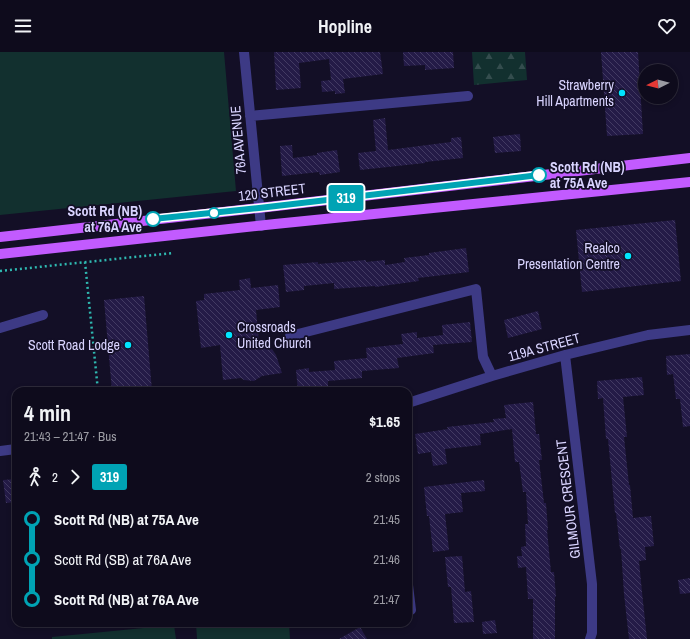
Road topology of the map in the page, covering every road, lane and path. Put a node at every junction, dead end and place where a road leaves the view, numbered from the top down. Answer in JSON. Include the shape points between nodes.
{"nodes":[{"id":1,"x":244,"y":52,"type":"edge"},
{"id":2,"x":468,"y":96,"type":"dead end"},
{"id":3,"x":250,"y":116,"type":"junction"},
{"id":4,"x":690,"y":158,"type":"edge"},
{"id":5,"x":690,"y":182,"type":"edge"},
{"id":6,"x":259,"y":208,"type":"junction"},
{"id":7,"x":261,"y":226,"type":"junction"},
{"id":8,"x":0,"y":236,"type":"edge"},
{"id":9,"x":173,"y":253,"type":"dead end"},
{"id":10,"x":0,"y":254,"type":"edge"},
{"id":11,"x":85,"y":262,"type":"junction"},
{"id":12,"x":0,"y":271,"type":"edge"},
{"id":13,"x":43,"y":315,"type":"dead end"},
{"id":14,"x":0,"y":328,"type":"edge"},
{"id":15,"x":690,"y":330,"type":"edge"},
{"id":16,"x":290,"y":336,"type":"dead end"},
{"id":17,"x":565,"y":355,"type":"junction"},
{"id":18,"x":492,"y":376,"type":"junction"},
{"id":19,"x":98,"y":387,"type":"edge"},
{"id":20,"x":412,"y":402,"type":"edge"},
{"id":21,"x":12,"y":450,"type":"edge"},
{"id":22,"x":0,"y":451,"type":"edge"},
{"id":23,"x":590,"y":639,"type":"edge"}],
"edges":[{"from":1,"to":3,"type":"street","name":"76A AVENUE"},
{"from":2,"to":3,"type":"street"},
{"from":3,"to":6,"type":"street","name":"76A AVENUE"},
{"from":4,"to":6,"type":"main road","name":"120 STREET"},
{"from":5,"to":7,"type":"main road"},
{"from":6,"to":7,"type":"street","name":"76A AVENUE"},
{"from":6,"to":8,"type":"main road","name":"120 STREET"},
{"from":7,"to":10,"type":"main road"},
{"from":9,"to":11,"type":"path"},
{"from":11,"to":12,"type":"path"},
{"from":11,"to":19,"type":"path"},
{"from":13,"to":14,"type":"street"},
{"from":15,"to":17,"type":"street","name":"119A STREET","via":[[648,335]]},
{"from":16,"to":18,"type":"street","via":[[476,289],[483,357]]},
{"from":17,"to":18,"type":"street","name":"119A STREET"},
{"from":17,"to":23,"type":"street","name":"GILMOUR CRESCENT","via":[[592,584]]},
{"from":18,"to":20,"type":"street","name":"119A STREET"},
{"from":21,"to":22,"type":"street"}]}
